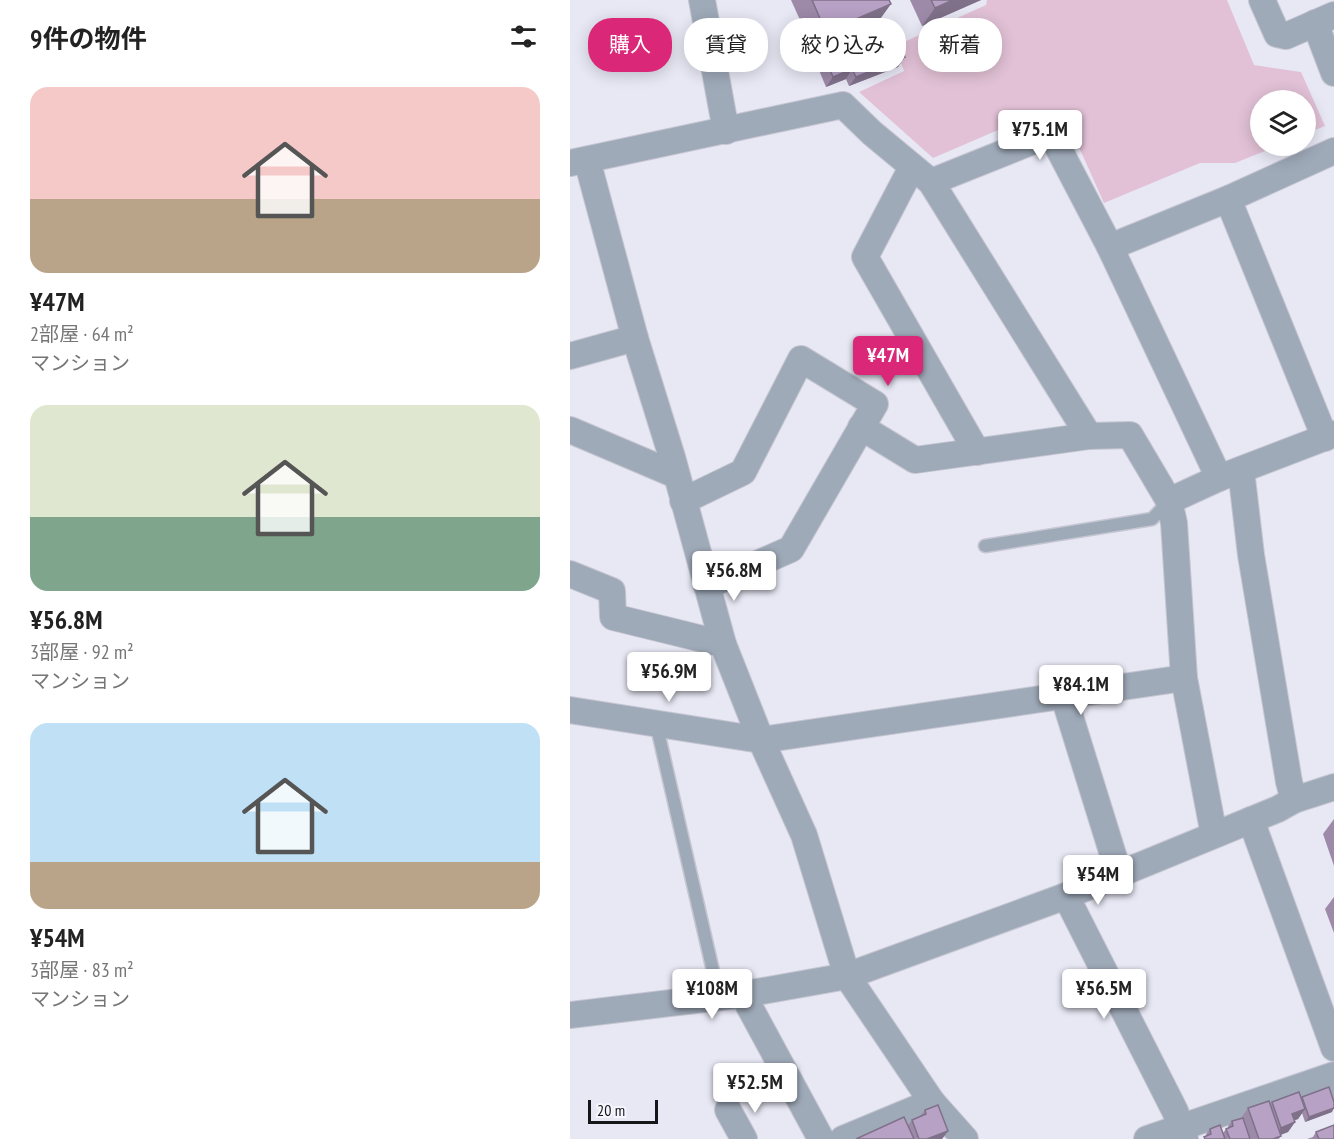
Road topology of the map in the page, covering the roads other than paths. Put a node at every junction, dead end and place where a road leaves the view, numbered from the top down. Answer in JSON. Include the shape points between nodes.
{"nodes":[{"id":1,"x":702,"y":0,"type":"edge"},
{"id":2,"x":1262,"y":0,"type":"edge"},
{"id":3,"x":1324,"y":19,"type":"edge"},
{"id":4,"x":1334,"y":72,"type":"edge"},
{"id":5,"x":726,"y":130,"type":"junction"},
{"id":6,"x":1334,"y":151,"type":"edge"},
{"id":7,"x":579,"y":162,"type":"edge"},
{"id":8,"x":921,"y":174,"type":"junction"},
{"id":9,"x":1228,"y":199,"type":"junction"},
{"id":10,"x":1110,"y":247,"type":"junction"},
{"id":11,"x":635,"y":338,"type":"junction"},
{"id":12,"x":570,"y":356,"type":"edge"},
{"id":13,"x":861,"y":428,"type":"junction"},
{"id":14,"x":570,"y":430,"type":"edge"},
{"id":15,"x":1089,"y":436,"type":"junction"},
{"id":16,"x":1329,"y":436,"type":"edge"},
{"id":17,"x":977,"y":452,"type":"junction"},
{"id":18,"x":1230,"y":474,"type":"junction"},
{"id":19,"x":676,"y":475,"type":"junction"},
{"id":20,"x":683,"y":501,"type":"junction"},
{"id":21,"x":1169,"y":501,"type":"junction"},
{"id":22,"x":985,"y":546,"type":"dead end"},
{"id":23,"x":570,"y":574,"type":"edge"},
{"id":24,"x":707,"y":586,"type":"junction"},
{"id":25,"x":723,"y":644,"type":"junction"},
{"id":26,"x":1184,"y":678,"type":"junction"},
{"id":27,"x":1064,"y":697,"type":"junction"},
{"id":28,"x":570,"y":710,"type":"edge"},
{"id":29,"x":656,"y":723,"type":"junction"},
{"id":30,"x":761,"y":740,"type":"junction"},
{"id":31,"x":1334,"y":787,"type":"edge"},
{"id":32,"x":1294,"y":800,"type":"junction"},
{"id":33,"x":1251,"y":820,"type":"junction"},
{"id":34,"x":1214,"y":835,"type":"junction"},
{"id":35,"x":1119,"y":874,"type":"junction"},
{"id":36,"x":1066,"y":896,"type":"junction"},
{"id":37,"x":847,"y":976,"type":"junction"},
{"id":38,"x":746,"y":993,"type":"junction"},
{"id":39,"x":719,"y":997,"type":"junction"},
{"id":40,"x":570,"y":1016,"type":"edge"},
{"id":41,"x":1334,"y":1048,"type":"edge"},
{"id":42,"x":1332,"y":1082,"type":"edge"},
{"id":43,"x":932,"y":1102,"type":"junction"},
{"id":44,"x":728,"y":1110,"type":"dead end"},
{"id":45,"x":1183,"y":1133,"type":"edge"},
{"id":46,"x":744,"y":1139,"type":"edge"},
{"id":47,"x":821,"y":1139,"type":"edge"},
{"id":48,"x":843,"y":1139,"type":"edge"},
{"id":49,"x":965,"y":1139,"type":"edge"},
{"id":50,"x":1147,"y":1139,"type":"edge"}],
"edges":[{"from":1,"to":5,"type":"street"},
{"from":2,"to":3,"type":"street","via":[[1277,34],[1286,36]]},
{"from":3,"to":4,"type":"street"},
{"from":5,"to":7,"type":"street"},
{"from":5,"to":8,"type":"street","via":[[843,105]]},
{"from":6,"to":9,"type":"street"},
{"from":7,"to":11,"type":"street"},
{"from":8,"to":10,"type":"street","via":[[1051,134]]},
{"from":8,"to":15,"type":"street"},
{"from":8,"to":17,"type":"street","via":[[865,257]]},
{"from":9,"to":10,"type":"street"},
{"from":9,"to":16,"type":"street"},
{"from":10,"to":18,"type":"street"},
{"from":11,"to":12,"type":"street"},
{"from":11,"to":19,"type":"street"},
{"from":13,"to":17,"type":"street","via":[[915,460]]},
{"from":13,"to":20,"type":"street","via":[[874,404],[801,359],[743,472]]},
{"from":13,"to":24,"type":"street","via":[[791,549]]},
{"from":14,"to":19,"type":"street"},
{"from":15,"to":17,"type":"street"},
{"from":15,"to":21,"type":"street","via":[[1130,435]]},
{"from":16,"to":18,"type":"street"},
{"from":18,"to":21,"type":"street"},
{"from":18,"to":32,"type":"street","via":[[1251,555]]},
{"from":19,"to":20,"type":"street"},
{"from":20,"to":24,"type":"street"},
{"from":21,"to":22,"type":"lane","via":[[1152,519]]},
{"from":21,"to":26,"type":"street","via":[[1174,523]]},
{"from":23,"to":25,"type":"street","via":[[612,591],[613,617]]},
{"from":24,"to":25,"type":"street"},
{"from":25,"to":30,"type":"street"},
{"from":26,"to":27,"type":"street"},
{"from":26,"to":34,"type":"street"},
{"from":27,"to":30,"type":"street"},
{"from":27,"to":35,"type":"street"},
{"from":28,"to":29,"type":"street"},
{"from":29,"to":30,"type":"street"},
{"from":29,"to":39,"type":"lane"},
{"from":30,"to":37,"type":"street","via":[[804,835]]},
{"from":31,"to":32,"type":"street"},
{"from":32,"to":33,"type":"street"},
{"from":33,"to":34,"type":"street"},
{"from":33,"to":41,"type":"street"},
{"from":34,"to":35,"type":"street"},
{"from":35,"to":36,"type":"street"},
{"from":36,"to":37,"type":"street"},
{"from":36,"to":45,"type":"street"},
{"from":37,"to":38,"type":"street"},
{"from":37,"to":43,"type":"street"},
{"from":38,"to":39,"type":"street"},
{"from":38,"to":47,"type":"street","via":[[749,1006]]},
{"from":39,"to":40,"type":"street"},
{"from":42,"to":45,"type":"street"},
{"from":43,"to":48,"type":"street"},
{"from":43,"to":49,"type":"street"},
{"from":44,"to":46,"type":"street"},
{"from":45,"to":50,"type":"street"}]}
